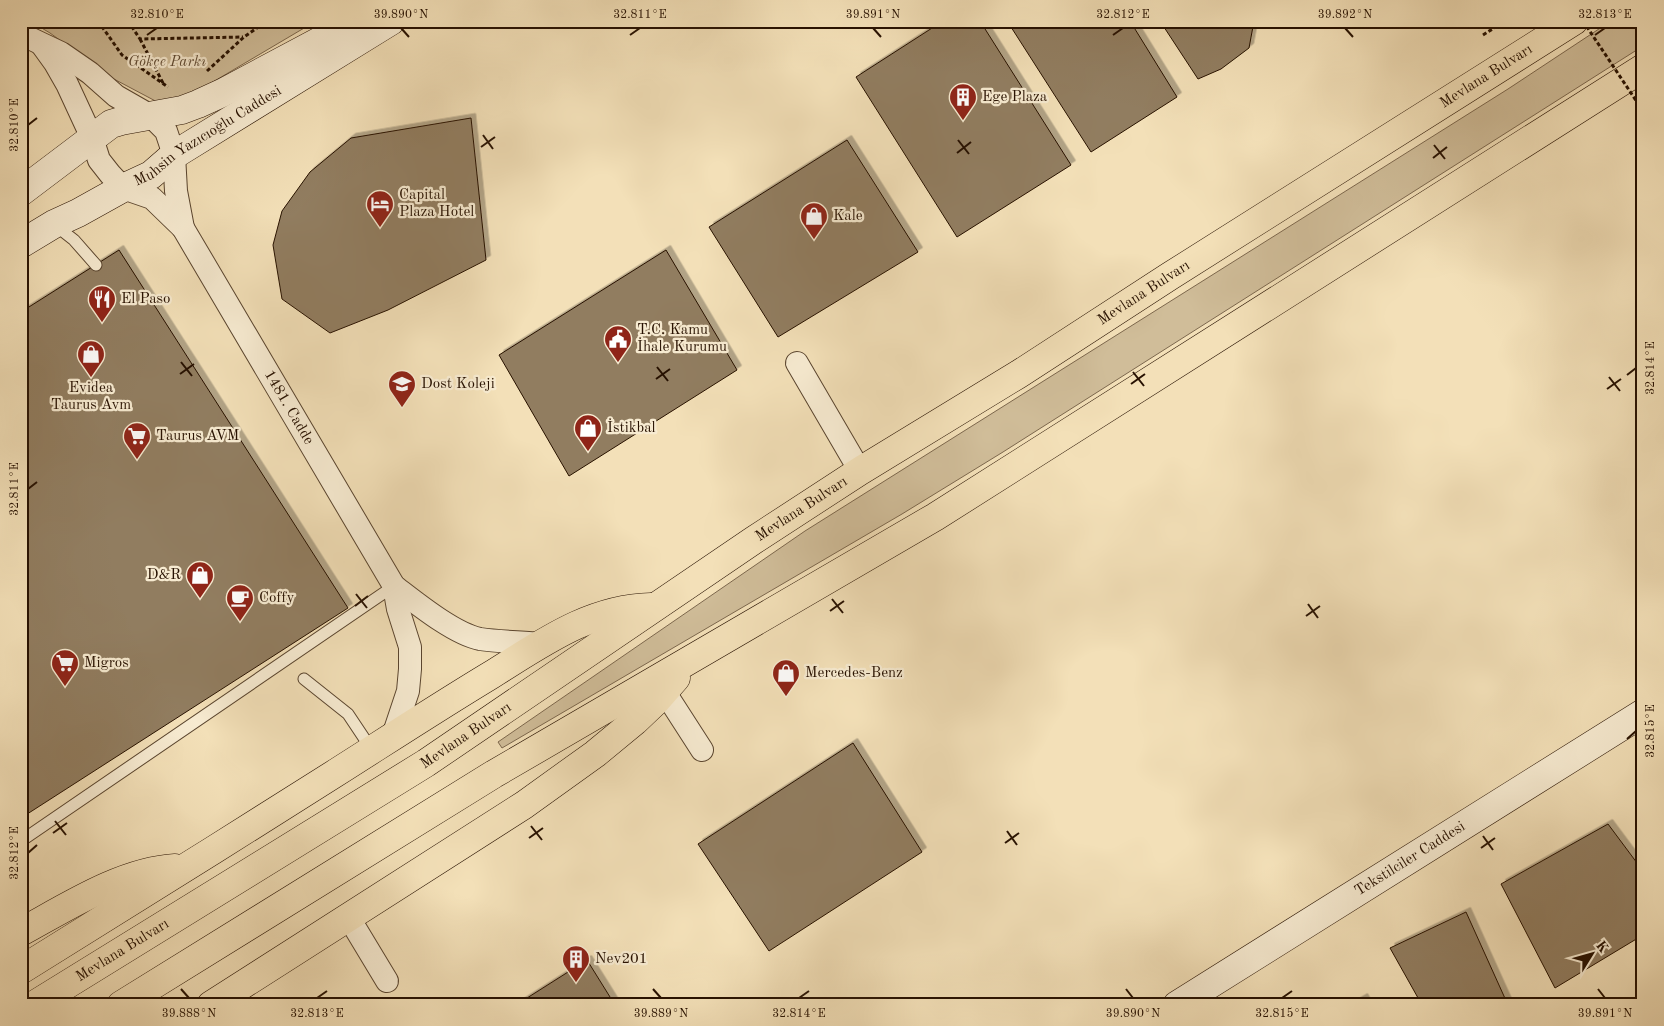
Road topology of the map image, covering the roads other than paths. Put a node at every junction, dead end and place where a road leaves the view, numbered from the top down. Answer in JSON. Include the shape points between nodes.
{"nodes":[{"id":1,"x":1574,"y":21,"type":"edge"},
{"id":2,"x":369,"y":25,"type":"edge"},
{"id":3,"x":21,"y":34,"type":"edge"},
{"id":4,"x":42,"y":44,"type":"junction"},
{"id":5,"x":1643,"y":68,"type":"edge"},
{"id":6,"x":151,"y":116,"type":"junction"},
{"id":7,"x":92,"y":138,"type":"junction"},
{"id":8,"x":174,"y":156,"type":"junction"},
{"id":9,"x":123,"y":188,"type":"junction"},
{"id":10,"x":21,"y":192,"type":"edge"},
{"id":11,"x":54,"y":224,"type":"junction"},
{"id":12,"x":183,"y":228,"type":"junction"},
{"id":13,"x":21,"y":244,"type":"edge"},
{"id":14,"x":96,"y":265,"type":"dead end"},
{"id":15,"x":797,"y":363,"type":"dead end"},
{"id":16,"x":860,"y":472,"type":"junction"},
{"id":17,"x":394,"y":586,"type":"junction"},
{"id":18,"x":656,"y":607,"type":"junction"},
{"id":19,"x":542,"y":644,"type":"junction"},
{"id":20,"x":687,"y":663,"type":"junction"},
{"id":21,"x":304,"y":679,"type":"dead end"},
{"id":22,"x":664,"y":692,"type":"junction"},
{"id":23,"x":1643,"y":713,"type":"edge"},
{"id":24,"x":383,"y":743,"type":"junction"},
{"id":25,"x":702,"y":750,"type":"dead end"},
{"id":26,"x":21,"y":840,"type":"edge"},
{"id":27,"x":186,"y":868,"type":"junction"},
{"id":28,"x":348,"y":918,"type":"junction"},
{"id":29,"x":21,"y":932,"type":"edge"},
{"id":30,"x":21,"y":970,"type":"edge"},
{"id":31,"x":387,"y":981,"type":"dead end"},
{"id":32,"x":34,"y":1005,"type":"edge"},
{"id":33,"x":121,"y":1005,"type":"edge"},
{"id":34,"x":211,"y":1005,"type":"edge"},
{"id":35,"x":1177,"y":1005,"type":"edge"}],
"edges":[{"from":1,"to":16,"type":"highway","name":"Mevlana Bulvarı"},
{"from":2,"to":6,"type":"main road","name":"Muhsin Yazıcıoğlu Caddesi","via":[[182,110]]},
{"from":2,"to":8,"type":"main road","name":"Muhsin Yazıcıoğlu Caddesi"},
{"from":3,"to":4,"type":"street","name":"1481. Cadde"},
{"from":4,"to":6,"type":"street","name":"1481. Cadde","via":[[90,73],[116,96]]},
{"from":4,"to":7,"type":"street","name":"1481. Cadde","via":[[67,84]]},
{"from":5,"to":20,"type":"highway","via":[[935,517]]},
{"from":6,"to":7,"type":"main road","name":"Muhsin Yazıcıoğlu Caddesi","via":[[111,124]]},
{"from":6,"to":8,"type":"street","name":"1481. Cadde","via":[[166,131]]},
{"from":7,"to":9,"type":"street","name":"1481. Cadde","via":[[100,160]]},
{"from":7,"to":10,"type":"main road","name":"Muhsin Yazıcıoğlu Caddesi"},
{"from":8,"to":9,"type":"main road","name":"Muhsin Yazıcıoğlu Caddesi"},
{"from":8,"to":12,"type":"street","name":"1481. Cadde"},
{"from":9,"to":11,"type":"main road","name":"Muhsin Yazıcıoğlu Caddesi"},
{"from":9,"to":12,"type":"street","name":"1481. Cadde","via":[[152,198]]},
{"from":11,"to":13,"type":"main road","name":"Muhsin Yazıcıoğlu Caddesi"},
{"from":11,"to":14,"type":"lane","via":[[74,240]]},
{"from":12,"to":17,"type":"street","name":"1481. Cadde"},
{"from":15,"to":16,"type":"street"},
{"from":16,"to":18,"type":"highway","name":"Mevlana Bulvarı"},
{"from":17,"to":19,"type":"street","name":"1481. Cadde","via":[[426,611],[465,634],[479,639]]},
{"from":17,"to":24,"type":"street","name":"1481. Cadde","via":[[410,647],[410,669],[408,691]]},
{"from":17,"to":26,"type":"lane"},
{"from":18,"to":19,"type":"highway","via":[[600,616]]},
{"from":18,"to":32,"type":"highway","name":"Mevlana Bulvarı","via":[[426,763]]},
{"from":19,"to":24,"type":"highway"},
{"from":20,"to":22,"type":"highway"},
{"from":20,"to":33,"type":"highway","via":[[494,774]]},
{"from":21,"to":24,"type":"lane"},
{"from":22,"to":25,"type":"street"},
{"from":22,"to":28,"type":"highway","via":[[595,754],[524,805]]},
{"from":23,"to":35,"type":"main road","name":"Tekstilciler Caddesi"},
{"from":24,"to":27,"type":"highway"},
{"from":27,"to":29,"type":"highway","via":[[144,872]]},
{"from":27,"to":30,"type":"highway"},
{"from":28,"to":31,"type":"street"},
{"from":28,"to":34,"type":"highway"}]}
